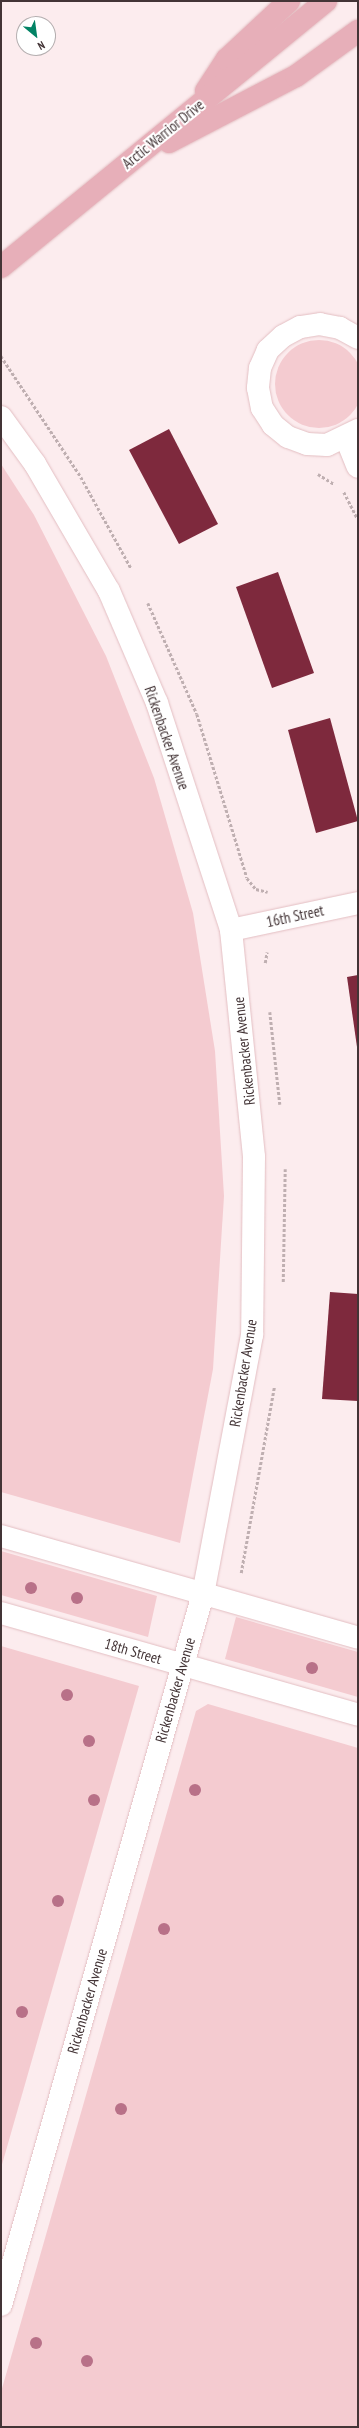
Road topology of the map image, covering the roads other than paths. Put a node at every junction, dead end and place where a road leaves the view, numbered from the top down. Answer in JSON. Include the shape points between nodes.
{"nodes":[{"id":1,"x":289,"y":1,"type":"edge"},
{"id":2,"x":326,"y":1,"type":"edge"},
{"id":3,"x":358,"y":31,"type":"edge"},
{"id":4,"x":195,"y":109,"type":"junction"},
{"id":5,"x":129,"y":162,"type":"junction"},
{"id":6,"x":1,"y":267,"type":"edge"},
{"id":7,"x":358,"y":338,"type":"edge"},
{"id":8,"x":1,"y":417,"type":"edge"},
{"id":9,"x":352,"y":434,"type":"edge"},
{"id":10,"x":358,"y":467,"type":"edge"},
{"id":11,"x":358,"y":903,"type":"edge"},
{"id":12,"x":231,"y":930,"type":"junction"},
{"id":13,"x":1,"y":1536,"type":"edge"},
{"id":14,"x":203,"y":1594,"type":"junction"},
{"id":15,"x":1,"y":1613,"type":"edge"},
{"id":16,"x":358,"y":1638,"type":"edge"},
{"id":17,"x":182,"y":1665,"type":"junction"},
{"id":18,"x":358,"y":1715,"type":"edge"},
{"id":19,"x":1,"y":2305,"type":"edge"}],
"edges":[{"from":1,"to":4,"type":"main road","via":[[227,59]]},
{"from":2,"to":4,"type":"main road","name":"Arctic Warrior Drive"},
{"from":3,"to":5,"type":"main road","via":[[296,76]]},
{"from":4,"to":5,"type":"main road","name":"Arctic Warrior Drive"},
{"from":5,"to":6,"type":"main road","name":"Arctic Warrior Drive"},
{"from":7,"to":9,"type":"street","via":[[340,328],[320,324],[300,327],[283,336],[268,350],[260,368],[258,388],[262,408],[273,425],[288,437],[320,444]]},
{"from":8,"to":12,"type":"street","name":"Rickenbacker Avenue","via":[[35,464],[110,591],[157,704]]},
{"from":9,"to":10,"type":"street"},
{"from":11,"to":12,"type":"street","name":"16th Street"},
{"from":12,"to":14,"type":"street","name":"Rickenbacker Avenue","via":[[254,1157],[252,1335]]},
{"from":13,"to":14,"type":"street"},
{"from":14,"to":16,"type":"street"},
{"from":14,"to":17,"type":"street","name":"Rickenbacker Avenue"},
{"from":15,"to":17,"type":"street","name":"18th Street"},
{"from":17,"to":18,"type":"street","name":"18th Street"},
{"from":17,"to":19,"type":"street","name":"Rickenbacker Avenue"}]}
